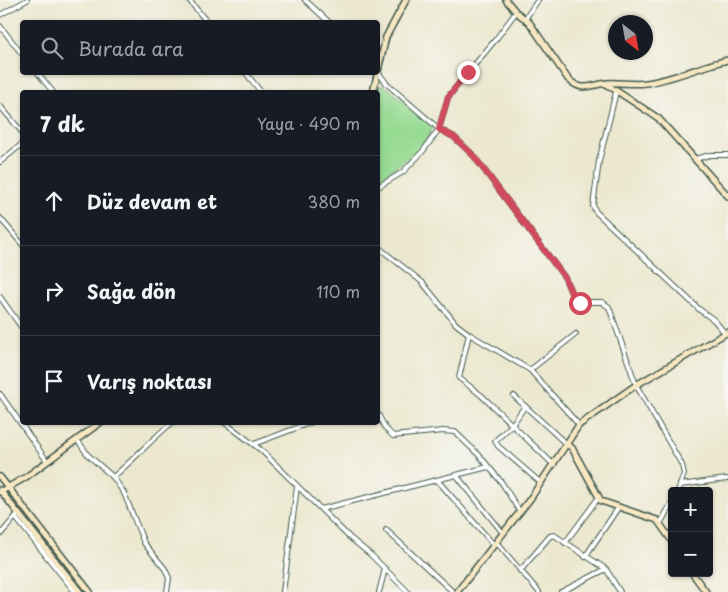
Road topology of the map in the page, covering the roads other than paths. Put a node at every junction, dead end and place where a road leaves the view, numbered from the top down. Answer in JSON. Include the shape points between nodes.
{"nodes":[{"id":1,"x":27,"y":0,"type":"edge"},
{"id":2,"x":189,"y":0,"type":"edge"},
{"id":3,"x":305,"y":0,"type":"edge"},
{"id":4,"x":406,"y":0,"type":"edge"},
{"id":5,"x":506,"y":0,"type":"edge"},
{"id":6,"x":538,"y":0,"type":"edge"},
{"id":7,"x":516,"y":12,"type":"junction"},
{"id":8,"x":0,"y":15,"type":"edge"},
{"id":9,"x":525,"y":19,"type":"junction"},
{"id":10,"x":205,"y":20,"type":"edge"},
{"id":11,"x":327,"y":20,"type":"edge"},
{"id":12,"x":0,"y":26,"type":"edge"},
{"id":13,"x":20,"y":51,"type":"edge"},
{"id":14,"x":728,"y":60,"type":"edge"},
{"id":15,"x":380,"y":63,"type":"edge"},
{"id":16,"x":39,"y":75,"type":"edge"},
{"id":17,"x":247,"y":75,"type":"edge"},
{"id":18,"x":377,"y":75,"type":"edge"},
{"id":19,"x":380,"y":75,"type":"edge"},
{"id":20,"x":606,"y":83,"type":"junction"},
{"id":21,"x":50,"y":90,"type":"edge"},
{"id":22,"x":259,"y":90,"type":"edge"},
{"id":23,"x":374,"y":90,"type":"edge"},
{"id":24,"x":616,"y":92,"type":"junction"},
{"id":25,"x":0,"y":106,"type":"edge"},
{"id":26,"x":439,"y":129,"type":"junction"},
{"id":27,"x":20,"y":130,"type":"edge"},
{"id":28,"x":20,"y":146,"type":"edge"},
{"id":29,"x":728,"y":155,"type":"edge"},
{"id":30,"x":695,"y":159,"type":"junction"},
{"id":31,"x":0,"y":162,"type":"edge"},
{"id":32,"x":380,"y":187,"type":"edge"},
{"id":33,"x":728,"y":196,"type":"edge"},
{"id":34,"x":0,"y":218,"type":"edge"},
{"id":35,"x":20,"y":242,"type":"edge"},
{"id":36,"x":380,"y":249,"type":"edge"},
{"id":37,"x":0,"y":297,"type":"edge"},
{"id":38,"x":20,"y":325,"type":"edge"},
{"id":39,"x":726,"y":332,"type":"edge"},
{"id":40,"x":469,"y":334,"type":"junction"},
{"id":41,"x":576,"y":334,"type":"dead end"},
{"id":42,"x":530,"y":370,"type":"junction"},
{"id":43,"x":636,"y":385,"type":"junction"},
{"id":44,"x":0,"y":394,"type":"edge"},
{"id":45,"x":514,"y":396,"type":"dead end"},
{"id":46,"x":525,"y":406,"type":"junction"},
{"id":47,"x":380,"y":418,"type":"edge"},
{"id":48,"x":20,"y":423,"type":"edge"},
{"id":49,"x":21,"y":425,"type":"edge"},
{"id":50,"x":92,"y":425,"type":"edge"},
{"id":51,"x":168,"y":425,"type":"edge"},
{"id":52,"x":228,"y":425,"type":"edge"},
{"id":53,"x":304,"y":425,"type":"edge"},
{"id":54,"x":512,"y":425,"type":"junction"},
{"id":55,"x":579,"y":425,"type":"junction"},
{"id":56,"x":78,"y":441,"type":"junction"},
{"id":57,"x":565,"y":443,"type":"junction"},
{"id":58,"x":254,"y":444,"type":"junction"},
{"id":59,"x":47,"y":462,"type":"junction"},
{"id":60,"x":554,"y":465,"type":"junction"},
{"id":61,"x":488,"y":467,"type":"junction"},
{"id":62,"x":456,"y":476,"type":"junction"},
{"id":63,"x":0,"y":477,"type":"edge"},
{"id":64,"x":113,"y":477,"type":"junction"},
{"id":65,"x":727,"y":479,"type":"dead end"},
{"id":66,"x":438,"y":482,"type":"junction"},
{"id":67,"x":541,"y":483,"type":"junction"},
{"id":68,"x":680,"y":485,"type":"joint"},
{"id":69,"x":296,"y":487,"type":"junction"},
{"id":70,"x":9,"y":488,"type":"junction"},
{"id":71,"x":0,"y":491,"type":"edge"},
{"id":72,"x":599,"y":497,"type":"junction"},
{"id":73,"x":618,"y":508,"type":"junction"},
{"id":74,"x":321,"y":509,"type":"junction"},
{"id":75,"x":668,"y":509,"type":"edge"},
{"id":76,"x":520,"y":512,"type":"junction"},
{"id":77,"x":17,"y":515,"type":"junction"},
{"id":78,"x":660,"y":524,"type":"junction"},
{"id":79,"x":386,"y":530,"type":"dead end"},
{"id":80,"x":503,"y":533,"type":"junction"},
{"id":81,"x":0,"y":535,"type":"edge"},
{"id":82,"x":668,"y":535,"type":"edge"},
{"id":83,"x":495,"y":543,"type":"junction"},
{"id":84,"x":565,"y":543,"type":"junction"},
{"id":85,"x":585,"y":557,"type":"junction"},
{"id":86,"x":385,"y":569,"type":"junction"},
{"id":87,"x":606,"y":569,"type":"junction"},
{"id":88,"x":520,"y":571,"type":"junction"},
{"id":89,"x":695,"y":577,"type":"edge"},
{"id":90,"x":406,"y":591,"type":"edge"},
{"id":91,"x":74,"y":592,"type":"edge"},
{"id":92,"x":80,"y":592,"type":"edge"},
{"id":93,"x":90,"y":592,"type":"edge"},
{"id":94,"x":167,"y":592,"type":"edge"},
{"id":95,"x":283,"y":592,"type":"edge"},
{"id":96,"x":379,"y":592,"type":"edge"},
{"id":97,"x":453,"y":592,"type":"edge"},
{"id":98,"x":457,"y":592,"type":"edge"},
{"id":99,"x":538,"y":592,"type":"edge"},
{"id":100,"x":561,"y":592,"type":"edge"},
{"id":101,"x":620,"y":592,"type":"edge"},
{"id":102,"x":706,"y":592,"type":"edge"}],
"edges":[{"from":1,"to":8,"type":"street"},
{"from":2,"to":10,"type":"street"},
{"from":3,"to":11,"type":"street"},
{"from":4,"to":15,"type":"street","via":[[386,37]]},
{"from":5,"to":7,"type":"street"},
{"from":6,"to":9,"type":"street"},
{"from":7,"to":9,"type":"street"},
{"from":7,"to":26,"type":"street","via":[[448,97]]},
{"from":9,"to":20,"type":"street","via":[[576,86],[585,88]]},
{"from":12,"to":13,"type":"street"},
{"from":14,"to":20,"type":"street","via":[[681,76],[646,83]]},
{"from":16,"to":21,"type":"street"},
{"from":17,"to":22,"type":"street"},
{"from":18,"to":23,"type":"street"},
{"from":19,"to":26,"type":"street"},
{"from":20,"to":24,"type":"street"},
{"from":24,"to":30,"type":"street","via":[[658,118]]},
{"from":24,"to":39,"type":"street","via":[[599,161],[593,206]]},
{"from":25,"to":27,"type":"street"},
{"from":26,"to":32,"type":"street","via":[[403,172]]},
{"from":26,"to":43,"type":"street","via":[[454,137],[473,155],[565,278],[575,302],[602,302],[610,307]]},
{"from":28,"to":31,"type":"street"},
{"from":29,"to":30,"type":"street"},
{"from":30,"to":33,"type":"street"},
{"from":34,"to":35,"type":"street"},
{"from":36,"to":40,"type":"street","via":[[422,282],[444,311]]},
{"from":37,"to":38,"type":"street"},
{"from":39,"to":43,"type":"street"},
{"from":40,"to":42,"type":"street"},
{"from":40,"to":54,"type":"street","via":[[459,378]]},
{"from":41,"to":42,"type":"street"},
{"from":42,"to":55,"type":"street"},
{"from":43,"to":55,"type":"street"},
{"from":43,"to":68,"type":"street","via":[[682,465],[684,474]]},
{"from":44,"to":48,"type":"street"},
{"from":45,"to":46,"type":"street"},
{"from":46,"to":54,"type":"street"},
{"from":46,"to":57,"type":"street"},
{"from":47,"to":61,"type":"street","via":[[393,436],[455,432]]},
{"from":49,"to":59,"type":"street"},
{"from":50,"to":56,"type":"street"},
{"from":51,"to":64,"type":"street","via":[[135,460]]},
{"from":52,"to":58,"type":"street"},
{"from":53,"to":58,"type":"street"},
{"from":54,"to":60,"type":"street"},
{"from":54,"to":67,"type":"street","via":[[495,441]]},
{"from":55,"to":57,"type":"street"},
{"from":56,"to":59,"type":"street"},
{"from":56,"to":64,"type":"street","via":[[88,455]]},
{"from":57,"to":60,"type":"street"},
{"from":57,"to":72,"type":"street","via":[[572,448]]},
{"from":58,"to":69,"type":"street"},
{"from":59,"to":70,"type":"street"},
{"from":60,"to":67,"type":"street"},
{"from":61,"to":62,"type":"street"},
{"from":61,"to":76,"type":"street"},
{"from":62,"to":66,"type":"street"},
{"from":62,"to":80,"type":"street"},
{"from":63,"to":70,"type":"street"},
{"from":64,"to":94,"type":"street","via":[[124,493],[144,543],[165,569],[170,586]]},
{"from":65,"to":68,"type":"street"},
{"from":66,"to":74,"type":"street"},
{"from":66,"to":83,"type":"street"},
{"from":67,"to":76,"type":"street"},
{"from":69,"to":74,"type":"street"},
{"from":69,"to":95,"type":"street"},
{"from":70,"to":71,"type":"street"},
{"from":70,"to":93,"type":"street"},
{"from":71,"to":77,"type":"street"},
{"from":72,"to":73,"type":"street"},
{"from":72,"to":84,"type":"street"},
{"from":73,"to":78,"type":"street","via":[[657,520]]},
{"from":73,"to":85,"type":"street"},
{"from":74,"to":86,"type":"street"},
{"from":75,"to":78,"type":"street"},
{"from":76,"to":80,"type":"street"},
{"from":77,"to":81,"type":"street"},
{"from":77,"to":91,"type":"street"},
{"from":77,"to":92,"type":"street"},
{"from":78,"to":82,"type":"street"},
{"from":79,"to":97,"type":"street"},
{"from":80,"to":83,"type":"street"},
{"from":83,"to":88,"type":"street"},
{"from":83,"to":98,"type":"street"},
{"from":84,"to":85,"type":"street"},
{"from":84,"to":88,"type":"street","via":[[554,535],[550,536]]},
{"from":85,"to":87,"type":"street"},
{"from":86,"to":90,"type":"street"},
{"from":86,"to":96,"type":"street"},
{"from":87,"to":100,"type":"street"},
{"from":87,"to":101,"type":"street"},
{"from":88,"to":99,"type":"street"},
{"from":89,"to":102,"type":"street"}]}
